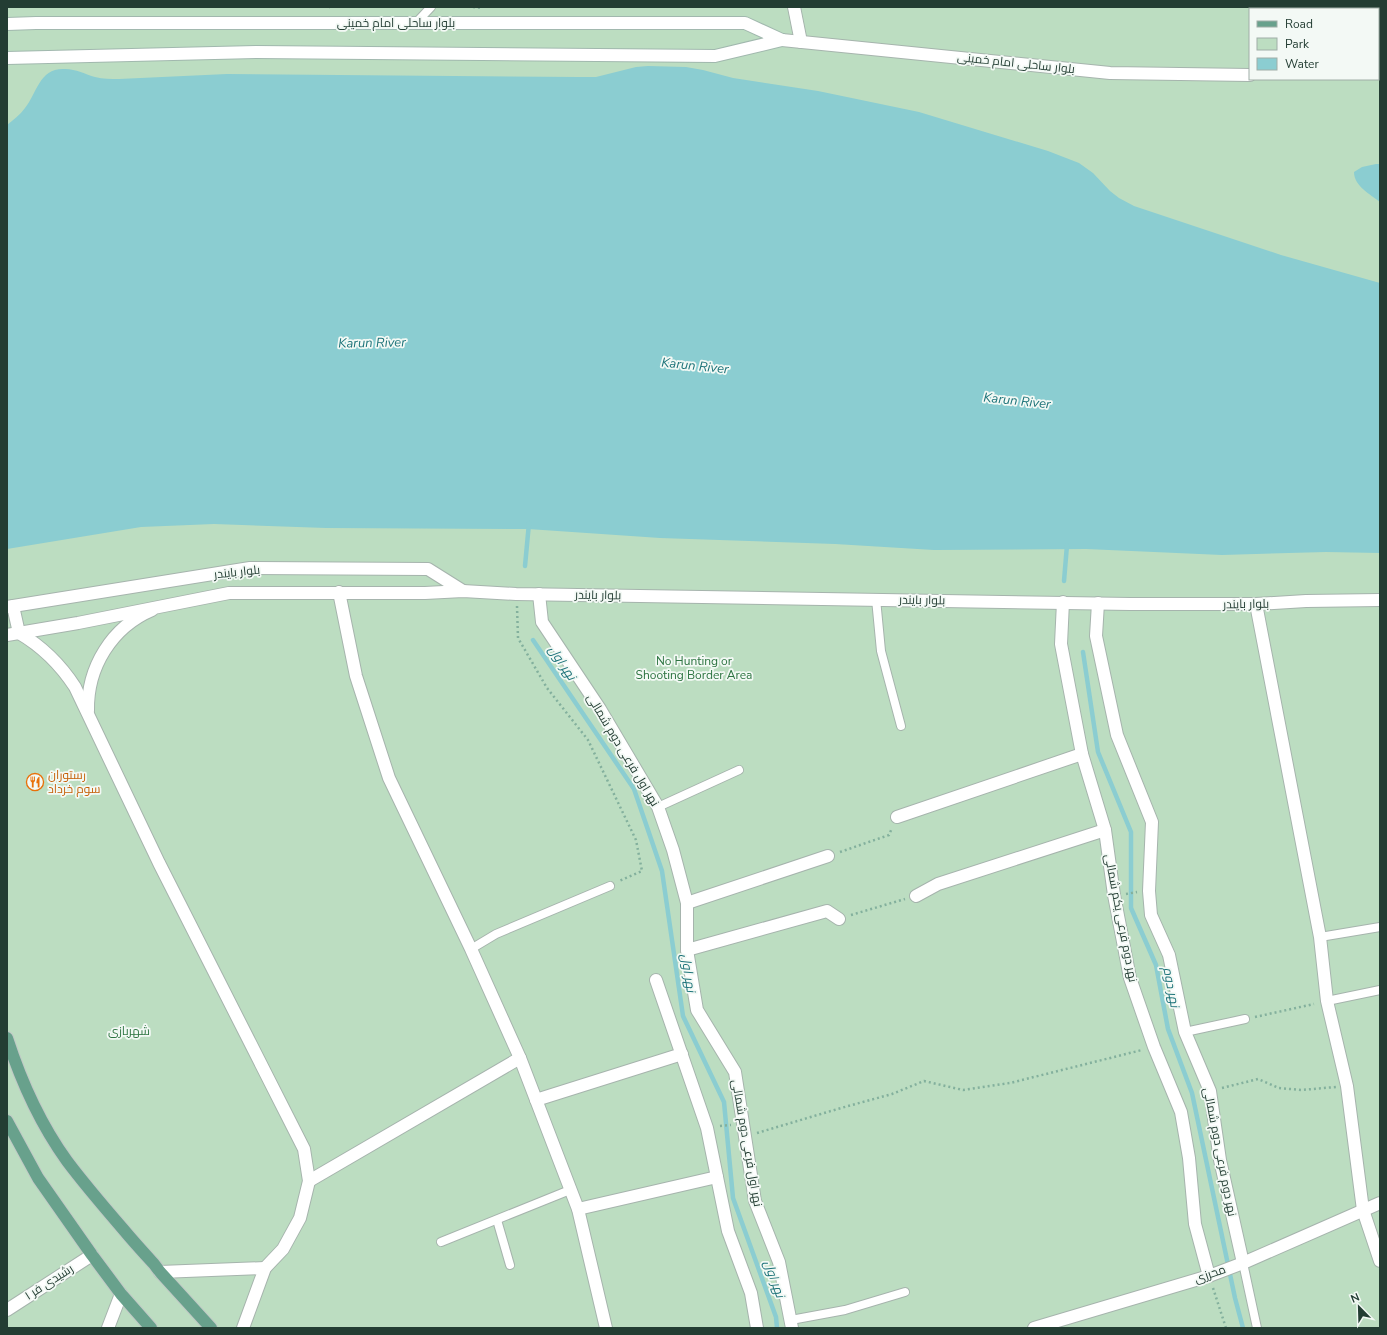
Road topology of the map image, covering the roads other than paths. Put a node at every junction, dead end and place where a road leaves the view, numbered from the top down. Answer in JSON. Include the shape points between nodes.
{"nodes":[{"id":1,"x":430,"y":7,"type":"edge"},
{"id":2,"x":794,"y":7,"type":"edge"},
{"id":3,"x":7,"y":24,"type":"edge"},
{"id":4,"x":415,"y":24,"type":"junction"},
{"id":5,"x":782,"y":40,"type":"junction"},
{"id":6,"x":800,"y":42,"type":"junction"},
{"id":7,"x":7,"y":58,"type":"edge"},
{"id":8,"x":1249,"y":74,"type":"edge"},
{"id":9,"x":463,"y":591,"type":"junction"},
{"id":10,"x":339,"y":592,"type":"junction"},
{"id":11,"x":539,"y":594,"type":"junction"},
{"id":12,"x":876,"y":599,"type":"junction"},
{"id":13,"x":1380,"y":600,"type":"edge"},
{"id":14,"x":1063,"y":602,"type":"junction"},
{"id":15,"x":1098,"y":603,"type":"junction"},
{"id":16,"x":1256,"y":604,"type":"junction"},
{"id":17,"x":10,"y":607,"type":"edge"},
{"id":18,"x":159,"y":607,"type":"junction"},
{"id":19,"x":19,"y":633,"type":"junction"},
{"id":20,"x":7,"y":635,"type":"edge"},
{"id":21,"x":88,"y":716,"type":"junction"},
{"id":22,"x":901,"y":726,"type":"dead end"},
{"id":23,"x":1082,"y":754,"type":"junction"},
{"id":24,"x":739,"y":770,"type":"dead end"},
{"id":25,"x":658,"y":807,"type":"junction"},
{"id":26,"x":898,"y":817,"type":"road end"},
{"id":27,"x":1105,"y":830,"type":"junction"},
{"id":28,"x":828,"y":856,"type":"road end"},
{"id":29,"x":610,"y":886,"type":"road end"},
{"id":30,"x":916,"y":896,"type":"road end"},
{"id":31,"x":687,"y":903,"type":"junction"},
{"id":32,"x":839,"y":919,"type":"road end"},
{"id":33,"x":1380,"y":927,"type":"edge"},
{"id":34,"x":1320,"y":937,"type":"junction"},
{"id":35,"x":471,"y":949,"type":"junction"},
{"id":36,"x":687,"y":950,"type":"junction"},
{"id":37,"x":656,"y":980,"type":"dead end"},
{"id":38,"x":1380,"y":990,"type":"edge"},
{"id":39,"x":1327,"y":1001,"type":"junction"},
{"id":40,"x":1245,"y":1019,"type":"road end"},
{"id":41,"x":1185,"y":1032,"type":"junction"},
{"id":42,"x":7,"y":1038,"type":"edge"},
{"id":43,"x":682,"y":1054,"type":"junction"},
{"id":44,"x":520,"y":1058,"type":"junction"},
{"id":45,"x":536,"y":1100,"type":"junction"},
{"id":46,"x":7,"y":1121,"type":"edge"},
{"id":47,"x":717,"y":1177,"type":"junction"},
{"id":48,"x":309,"y":1181,"type":"junction"},
{"id":49,"x":570,"y":1190,"type":"junction"},
{"id":50,"x":1380,"y":1203,"type":"edge"},
{"id":51,"x":578,"y":1209,"type":"junction"},
{"id":52,"x":1363,"y":1210,"type":"junction"},
{"id":53,"x":497,"y":1220,"type":"junction"},
{"id":54,"x":442,"y":1242,"type":"dead end"},
{"id":55,"x":92,"y":1255,"type":"junction"},
{"id":56,"x":1380,"y":1261,"type":"edge"},
{"id":57,"x":1239,"y":1264,"type":"junction"},
{"id":58,"x":510,"y":1265,"type":"dead end"},
{"id":59,"x":265,"y":1268,"type":"junction"},
{"id":60,"x":160,"y":1272,"type":"junction"},
{"id":61,"x":1214,"y":1274,"type":"junction"},
{"id":62,"x":905,"y":1292,"type":"dead end"},
{"id":63,"x":121,"y":1294,"type":"junction"},
{"id":64,"x":7,"y":1310,"type":"edge"},
{"id":65,"x":792,"y":1324,"type":"edge"},
{"id":66,"x":108,"y":1328,"type":"edge"},
{"id":67,"x":151,"y":1328,"type":"edge"},
{"id":68,"x":211,"y":1328,"type":"edge"},
{"id":69,"x":243,"y":1328,"type":"edge"},
{"id":70,"x":606,"y":1328,"type":"edge"},
{"id":71,"x":757,"y":1328,"type":"edge"},
{"id":72,"x":1034,"y":1328,"type":"edge"},
{"id":73,"x":1257,"y":1328,"type":"edge"}],
"edges":[{"from":1,"to":4,"type":"lane"},
{"from":2,"to":6,"type":"street"},
{"from":3,"to":4,"type":"street","name":"بلوار ساحلی امام خمینی"},
{"from":4,"to":5,"type":"street","name":"بلوار ساحلی امام خمینی","via":[[745,23]]},
{"from":5,"to":6,"type":"street","name":"بلوار ساحلی امام خمینی"},
{"from":5,"to":7,"type":"street","name":"بلوار ساحلی امام خمینی","via":[[715,56],[256,52]]},
{"from":6,"to":8,"type":"street","name":"بلوار ساحلی امام خمینی","via":[[1110,72]]},
{"from":9,"to":10,"type":"street","name":"بلوار بایندر"},
{"from":9,"to":11,"type":"street","name":"بلوار بایندر"},
{"from":9,"to":17,"type":"street","name":"بلوار بایندر","via":[[428,569],[250,568]]},
{"from":10,"to":18,"type":"street","name":"بلوار بایندر","via":[[229,593]]},
{"from":10,"to":35,"type":"street","via":[[356,676],[389,778]]},
{"from":11,"to":12,"type":"street","name":"بلوار بایندر"},
{"from":11,"to":25,"type":"street","name":"نهر اول فرعی دوم شمالی","via":[[542,622],[600,709]]},
{"from":12,"to":14,"type":"street","name":"بلوار بایندر"},
{"from":12,"to":22,"type":"lane","via":[[880,651]]},
{"from":13,"to":16,"type":"street","name":"بلوار بایندر"},
{"from":14,"to":15,"type":"street","name":"بلوار بایندر"},
{"from":14,"to":23,"type":"street","name":"نهر دوم فرعی یکم شمالی","via":[[1061,644]]},
{"from":15,"to":16,"type":"street","name":"بلوار بایندر"},
{"from":15,"to":41,"type":"street","name":"نهر دوم فرعی دوم شمالی","via":[[1096,636],[1117,735],[1152,822],[1149,891],[1151,915],[1169,955]]},
{"from":16,"to":34,"type":"street"},
{"from":17,"to":19,"type":"street"},
{"from":18,"to":19,"type":"street","name":"بلوار بایندر"},
{"from":18,"to":21,"type":"street","via":[[133,620],[103,652],[92,676]]},
{"from":19,"to":20,"type":"street","name":"بلوار بایندر"},
{"from":19,"to":21,"type":"street","via":[[44,650],[59,665],[75,687]]},
{"from":21,"to":48,"type":"street","via":[[159,863],[298,1136],[304,1149]]},
{"from":23,"to":26,"type":"street"},
{"from":23,"to":27,"type":"street","name":"نهر دوم فرعی یکم شمالی"},
{"from":24,"to":25,"type":"lane"},
{"from":25,"to":31,"type":"street","name":"نهر اول فرعی دوم شمالی"},
{"from":27,"to":30,"type":"street","via":[[938,884]]},
{"from":27,"to":61,"type":"street","name":"نهر دوم فرعی یکم شمالی","via":[[1130,978],[1154,1046],[1182,1112],[1189,1158],[1194,1224]]},
{"from":28,"to":31,"type":"street"},
{"from":29,"to":35,"type":"lane","via":[[496,934]]},
{"from":31,"to":36,"type":"street","name":"نهر اول فرعی دوم شمالی"},
{"from":32,"to":36,"type":"street","via":[[827,911]]},
{"from":33,"to":34,"type":"lane"},
{"from":34,"to":39,"type":"street"},
{"from":35,"to":44,"type":"street"},
{"from":36,"to":65,"type":"street","name":"نهر اول فرعی دوم شمالی","via":[[698,1010],[735,1072],[755,1201],[779,1262]]},
{"from":37,"to":43,"type":"street"},
{"from":38,"to":39,"type":"lane"},
{"from":39,"to":52,"type":"street","via":[[1347,1086]]},
{"from":40,"to":41,"type":"lane"},
{"from":41,"to":57,"type":"street","name":"نهر دوم فرعی دوم شمالی","via":[[1210,1091]]},
{"from":42,"to":60,"type":"main road","via":[[28,1091],[67,1160]]},
{"from":43,"to":45,"type":"street"},
{"from":43,"to":47,"type":"street","via":[[707,1128]]},
{"from":44,"to":45,"type":"street"},
{"from":44,"to":48,"type":"street"},
{"from":45,"to":49,"type":"street"},
{"from":46,"to":55,"type":"main road","via":[[38,1178]]},
{"from":47,"to":51,"type":"street"},
{"from":47,"to":71,"type":"street","via":[[728,1231],[750,1293]]},
{"from":48,"to":59,"type":"street","via":[[300,1218],[283,1248]]},
{"from":49,"to":51,"type":"street"},
{"from":49,"to":53,"type":"lane"},
{"from":50,"to":52,"type":"street","name":"محرزی"},
{"from":51,"to":70,"type":"street"},
{"from":52,"to":56,"type":"street"},
{"from":52,"to":57,"type":"street","name":"محرزی"},
{"from":53,"to":54,"type":"lane"},
{"from":53,"to":58,"type":"lane"},
{"from":55,"to":63,"type":"main road"},
{"from":55,"to":64,"type":"street","name":"رشیدی فر ۱"},
{"from":57,"to":61,"type":"street","name":"محرزی"},
{"from":57,"to":73,"type":"lane"},
{"from":59,"to":60,"type":"street"},
{"from":59,"to":69,"type":"street"},
{"from":60,"to":68,"type":"main road"},
{"from":61,"to":72,"type":"street","name":"محرزی"},
{"from":62,"to":65,"type":"lane"},
{"from":63,"to":66,"type":"street"},
{"from":63,"to":67,"type":"main road"}]}
